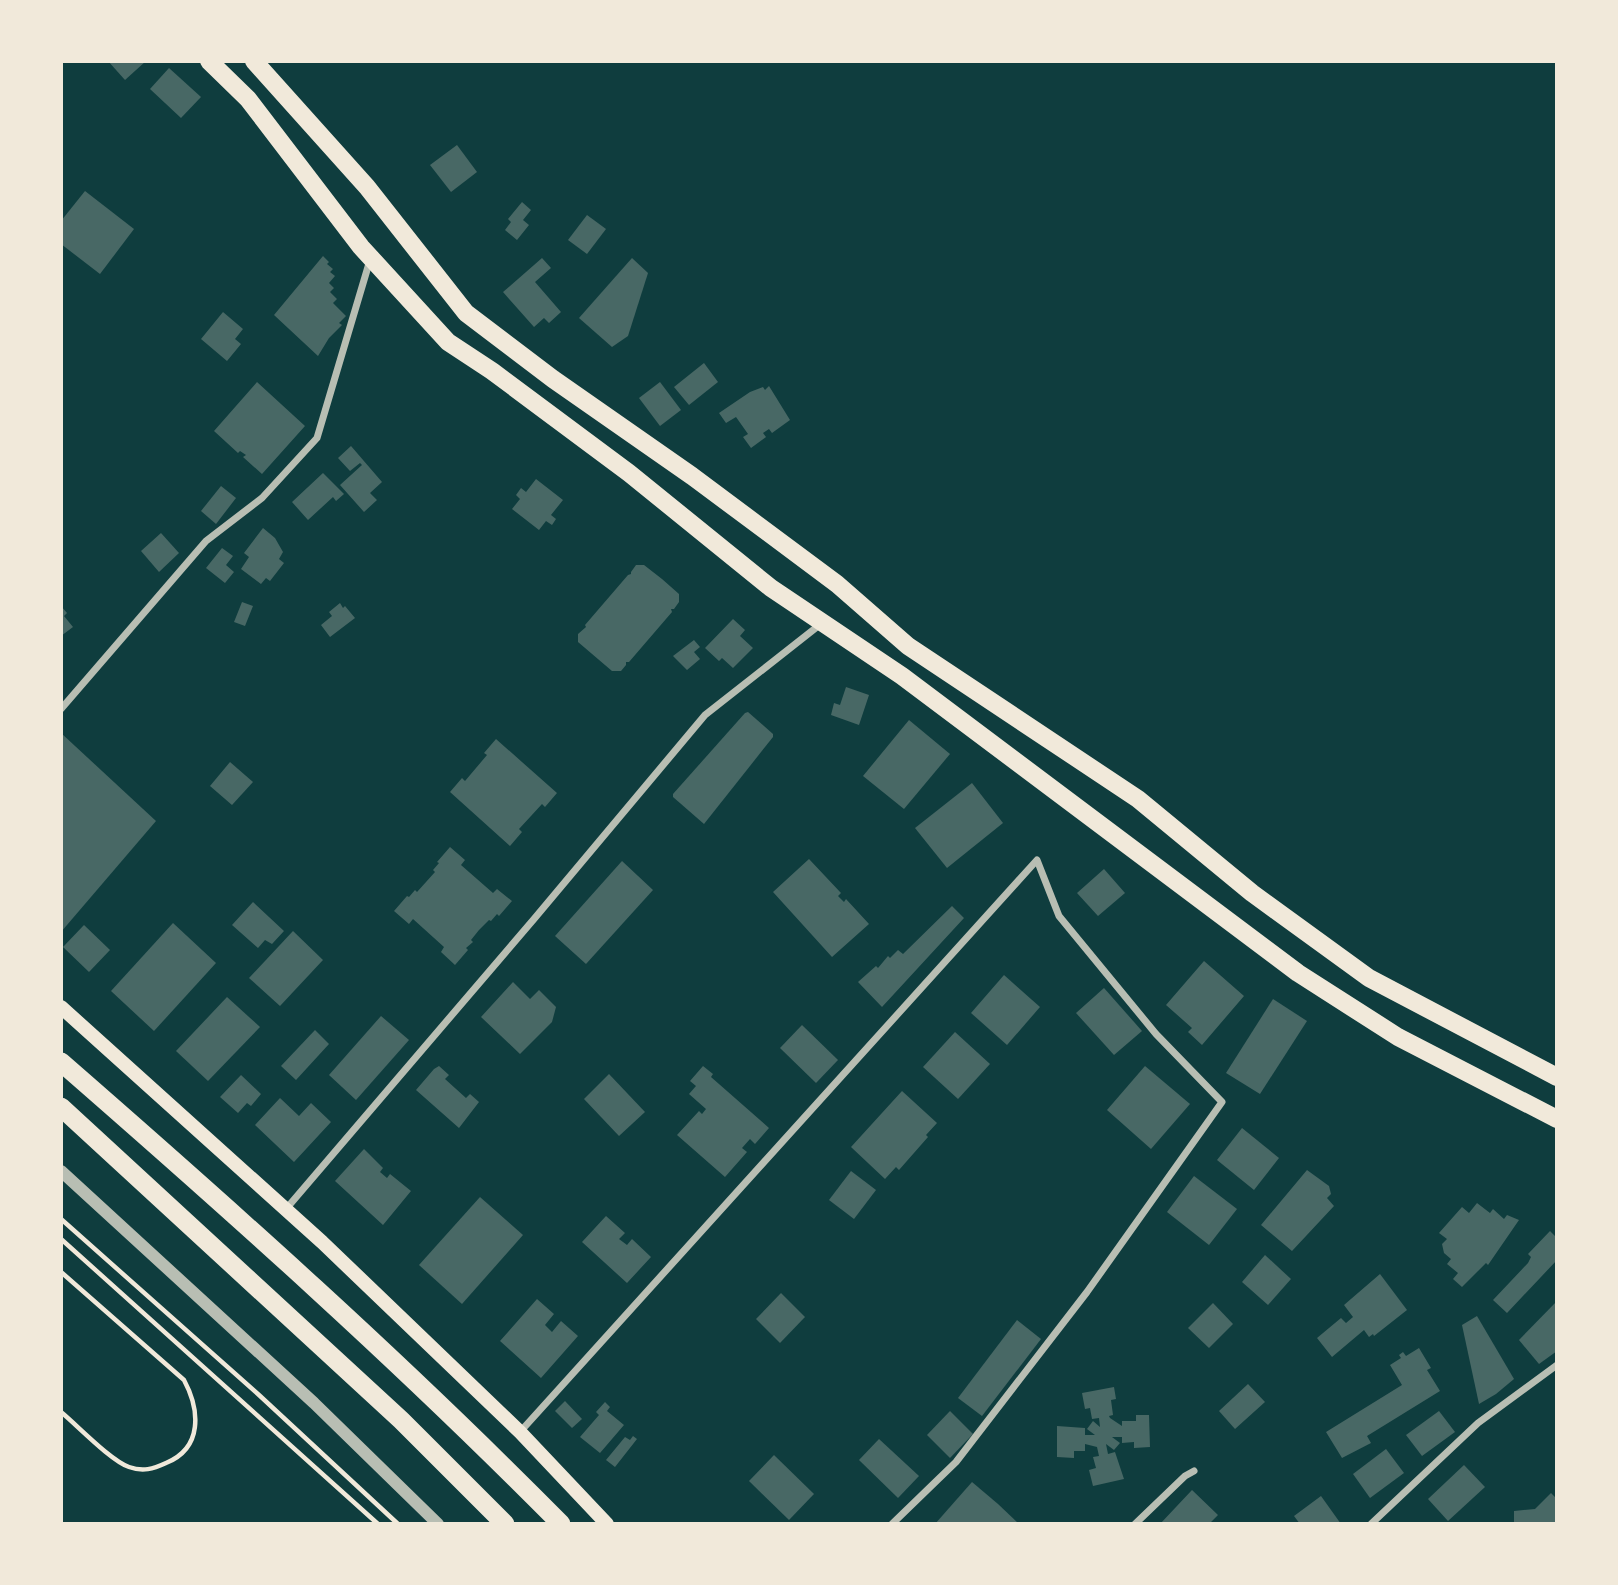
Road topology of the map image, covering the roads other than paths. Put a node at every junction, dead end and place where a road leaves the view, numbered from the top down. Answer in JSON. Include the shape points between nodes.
{"nodes":[{"id":1,"x":209,"y":61,"type":"edge"},
{"id":2,"x":254,"y":61,"type":"edge"},
{"id":3,"x":371,"y":258,"type":"junction"},
{"id":4,"x":822,"y":623,"type":"junction"},
{"id":5,"x":61,"y":709,"type":"edge"},
{"id":6,"x":61,"y":1007,"type":"edge"},
{"id":7,"x":61,"y":1062,"type":"edge"},
{"id":8,"x":1557,"y":1077,"type":"edge"},
{"id":9,"x":61,"y":1107,"type":"edge"},
{"id":10,"x":1557,"y":1119,"type":"edge"},
{"id":11,"x":61,"y":1171,"type":"edge"},
{"id":12,"x":286,"y":1209,"type":"junction"},
{"id":13,"x":1557,"y":1365,"type":"edge"},
{"id":14,"x":520,"y":1432,"type":"junction"},
{"id":15,"x":1194,"y":1471,"type":"dead end"},
{"id":16,"x":438,"y":1524,"type":"edge"},
{"id":17,"x":505,"y":1524,"type":"edge"},
{"id":18,"x":561,"y":1524,"type":"edge"},
{"id":19,"x":607,"y":1524,"type":"edge"},
{"id":20,"x":892,"y":1524,"type":"edge"},
{"id":21,"x":1135,"y":1524,"type":"edge"},
{"id":22,"x":1371,"y":1524,"type":"edge"}],
"edges":[{"from":1,"to":3,"type":"main road","via":[[248,100]]},
{"from":2,"to":8,"type":"main road","via":[[368,187],[466,313],[837,584],[908,646],[1138,799],[1252,893],[1369,978]]},
{"from":3,"to":4,"type":"main road","via":[[448,342],[587,442]]},
{"from":3,"to":5,"type":"street","via":[[317,438],[262,498],[206,541]]},
{"from":4,"to":10,"type":"main road","via":[[902,676],[1298,973],[1398,1037]]},
{"from":4,"to":12,"type":"street","via":[[705,715]]},
{"from":6,"to":12,"type":"main road"},
{"from":7,"to":18,"type":"highway","via":[[342,1311]]},
{"from":9,"to":17,"type":"highway","via":[[401,1420]]},
{"from":11,"to":16,"type":"street","via":[[314,1403]]},
{"from":12,"to":14,"type":"main road"},
{"from":13,"to":22,"type":"street","via":[[1478,1423]]},
{"from":14,"to":19,"type":"main road"},
{"from":14,"to":20,"type":"street","via":[[1037,860],[1059,916],[1156,1034],[1222,1102],[1087,1292],[957,1462]]},
{"from":15,"to":21,"type":"street"}]}
